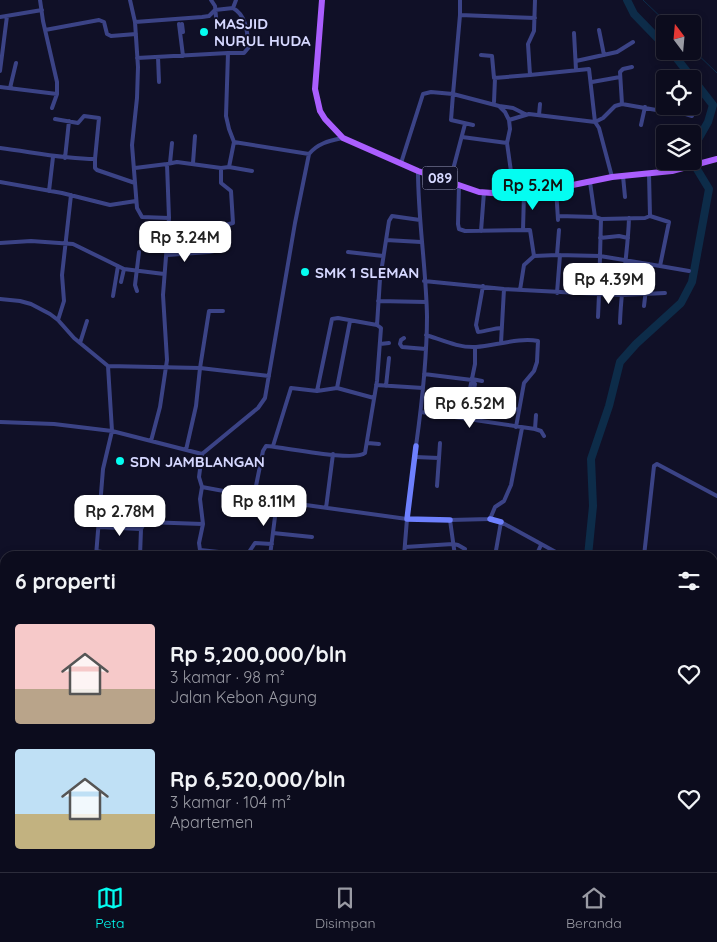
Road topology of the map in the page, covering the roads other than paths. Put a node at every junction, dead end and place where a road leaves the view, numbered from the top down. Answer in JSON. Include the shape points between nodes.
{"nodes":[{"id":1,"x":40,"y":0,"type":"edge"},
{"id":2,"x":130,"y":0,"type":"edge"},
{"id":3,"x":211,"y":0,"type":"edge"},
{"id":4,"x":236,"y":0,"type":"edge"},
{"id":5,"x":322,"y":0,"type":"edge"},
{"id":6,"x":460,"y":0,"type":"edge"},
{"id":7,"x":535,"y":0,"type":"edge"},
{"id":8,"x":233,"y":8,"type":"junction"},
{"id":9,"x":42,"y":10,"type":"junction"},
{"id":10,"x":215,"y":10,"type":"junction"},
{"id":11,"x":460,"y":15,"type":"junction"},
{"id":12,"x":7,"y":16,"type":"junction"},
{"id":13,"x":0,"y":17,"type":"edge"},
{"id":14,"x":534,"y":18,"type":"junction"},
{"id":15,"x":135,"y":22,"type":"junction"},
{"id":16,"x":181,"y":24,"type":"dead end"},
{"id":17,"x":217,"y":28,"type":"dead end"},
{"id":18,"x":46,"y":30,"type":"junction"},
{"id":19,"x":599,"y":30,"type":"dead end"},
{"id":20,"x":574,"y":33,"type":"dead end"},
{"id":21,"x":136,"y":34,"type":"junction"},
{"id":22,"x":633,"y":42,"type":"dead end"},
{"id":23,"x":228,"y":53,"type":"junction"},
{"id":24,"x":482,"y":55,"type":"dead end"},
{"id":25,"x":604,"y":55,"type":"junction"},
{"id":26,"x":183,"y":56,"type":"junction"},
{"id":27,"x":158,"y":57,"type":"junction"},
{"id":28,"x":137,"y":58,"type":"junction"},
{"id":29,"x":576,"y":62,"type":"junction"},
{"id":30,"x":16,"y":63,"type":"dead end"},
{"id":31,"x":632,"y":67,"type":"dead end"},
{"id":32,"x":576,"y":70,"type":"junction"},
{"id":33,"x":0,"y":71,"type":"edge"},
{"id":34,"x":530,"y":75,"type":"junction"},
{"id":35,"x":620,"y":77,"type":"junction"},
{"id":36,"x":495,"y":78,"type":"junction"},
{"id":37,"x":159,"y":82,"type":"dead end"},
{"id":38,"x":592,"y":82,"type":"junction"},
{"id":39,"x":0,"y":87,"type":"edge"},
{"id":40,"x":10,"y":88,"type":"junction"},
{"id":41,"x":56,"y":94,"type":"junction"},
{"id":42,"x":453,"y":94,"type":"junction"},
{"id":43,"x":494,"y":102,"type":"dead end"},
{"id":44,"x":540,"y":104,"type":"dead end"},
{"id":45,"x":622,"y":104,"type":"junction"},
{"id":46,"x":499,"y":106,"type":"junction"},
{"id":47,"x":645,"y":107,"type":"junction"},
{"id":48,"x":52,"y":108,"type":"dead end"},
{"id":49,"x":525,"y":114,"type":"junction"},
{"id":50,"x":539,"y":115,"type":"junction"},
{"id":51,"x":692,"y":116,"type":"dead end"},
{"id":52,"x":55,"y":119,"type":"dead end"},
{"id":53,"x":509,"y":120,"type":"junction"},
{"id":54,"x":69,"y":121,"type":"junction"},
{"id":55,"x":595,"y":122,"type":"junction"},
{"id":56,"x":465,"y":124,"type":"junction"},
{"id":57,"x":641,"y":125,"type":"dead end"},
{"id":58,"x":473,"y":126,"type":"dead end"},
{"id":59,"x":195,"y":136,"type":"dead end"},
{"id":60,"x":462,"y":137,"type":"junction"},
{"id":61,"x":343,"y":138,"type":"junction"},
{"id":62,"x":234,"y":142,"type":"junction"},
{"id":63,"x":172,"y":143,"type":"dead end"},
{"id":64,"x":507,"y":143,"type":"junction"},
{"id":65,"x":0,"y":148,"type":"edge"},
{"id":66,"x":309,"y":154,"type":"junction"},
{"id":67,"x":53,"y":157,"type":"junction"},
{"id":68,"x":65,"y":158,"type":"junction"},
{"id":69,"x":717,"y":159,"type":"edge"},
{"id":70,"x":95,"y":160,"type":"junction"},
{"id":71,"x":169,"y":163,"type":"junction"},
{"id":72,"x":401,"y":163,"type":"junction"},
{"id":73,"x":194,"y":164,"type":"junction"},
{"id":74,"x":229,"y":167,"type":"junction"},
{"id":75,"x":134,"y":168,"type":"junction"},
{"id":76,"x":220,"y":168,"type":"junction"},
{"id":77,"x":252,"y":170,"type":"dead end"},
{"id":78,"x":418,"y":170,"type":"junction"},
{"id":79,"x":649,"y":174,"type":"junction"},
{"id":80,"x":612,"y":176,"type":"junction"},
{"id":81,"x":623,"y":176,"type":"junction"},
{"id":82,"x":450,"y":181,"type":"junction"},
{"id":83,"x":590,"y":181,"type":"junction"},
{"id":84,"x":0,"y":182,"type":"edge"},
{"id":85,"x":135,"y":183,"type":"junction"},
{"id":86,"x":458,"y":185,"type":"junction"},
{"id":87,"x":556,"y":188,"type":"junction"},
{"id":88,"x":49,"y":191,"type":"junction"},
{"id":89,"x":484,"y":192,"type":"junction"},
{"id":90,"x":524,"y":193,"type":"junction"},
{"id":91,"x":514,"y":194,"type":"junction"},
{"id":92,"x":71,"y":195,"type":"junction"},
{"id":93,"x":625,"y":196,"type":"dead end"},
{"id":94,"x":136,"y":201,"type":"junction"},
{"id":95,"x":650,"y":216,"type":"junction"},
{"id":96,"x":595,"y":217,"type":"junction"},
{"id":97,"x":168,"y":218,"type":"junction"},
{"id":98,"x":601,"y":218,"type":"junction"},
{"id":99,"x":629,"y":218,"type":"junction"},
{"id":100,"x":420,"y":220,"type":"junction"},
{"id":101,"x":169,"y":227,"type":"junction"},
{"id":102,"x":481,"y":230,"type":"junction"},
{"id":103,"x":523,"y":230,"type":"junction"},
{"id":104,"x":558,"y":230,"type":"dead end"},
{"id":105,"x":600,"y":238,"type":"junction"},
{"id":106,"x":628,"y":238,"type":"junction"},
{"id":107,"x":386,"y":240,"type":"junction"},
{"id":108,"x":0,"y":242,"type":"edge"},
{"id":109,"x":421,"y":242,"type":"junction"},
{"id":110,"x":66,"y":243,"type":"junction"},
{"id":111,"x":224,"y":249,"type":"dead end"},
{"id":112,"x":139,"y":252,"type":"dead end"},
{"id":113,"x":348,"y":252,"type":"dead end"},
{"id":114,"x":166,"y":255,"type":"junction"},
{"id":115,"x":558,"y":255,"type":"junction"},
{"id":116,"x":384,"y":256,"type":"junction"},
{"id":117,"x":534,"y":256,"type":"junction"},
{"id":118,"x":600,"y":256,"type":"junction"},
{"id":119,"x":626,"y":259,"type":"junction"},
{"id":120,"x":649,"y":264,"type":"junction"},
{"id":121,"x":118,"y":266,"type":"junction"},
{"id":122,"x":660,"y":266,"type":"junction"},
{"id":123,"x":124,"y":269,"type":"junction"},
{"id":124,"x":137,"y":271,"type":"junction"},
{"id":125,"x":689,"y":271,"type":"dead end"},
{"id":126,"x":164,"y":274,"type":"junction"},
{"id":127,"x":121,"y":282,"type":"dead end"},
{"id":128,"x":424,"y":282,"type":"junction"},
{"id":129,"x":483,"y":286,"type":"junction"},
{"id":130,"x":504,"y":289,"type":"junction"},
{"id":131,"x":520,"y":290,"type":"junction"},
{"id":132,"x":137,"y":291,"type":"dead end"},
{"id":133,"x":557,"y":293,"type":"junction"},
{"id":134,"x":665,"y":293,"type":"dead end"},
{"id":135,"x":599,"y":294,"type":"junction"},
{"id":136,"x":645,"y":294,"type":"junction"},
{"id":137,"x":621,"y":295,"type":"junction"},
{"id":138,"x":113,"y":296,"type":"dead end"},
{"id":139,"x":0,"y":299,"type":"edge"},
{"id":140,"x":378,"y":301,"type":"junction"},
{"id":141,"x":426,"y":302,"type":"junction"},
{"id":142,"x":644,"y":306,"type":"dead end"},
{"id":143,"x":223,"y":311,"type":"dead end"},
{"id":144,"x":598,"y":317,"type":"dead end"},
{"id":145,"x":58,"y":320,"type":"junction"},
{"id":146,"x":87,"y":321,"type":"dead end"},
{"id":147,"x":350,"y":321,"type":"junction"},
{"id":148,"x":620,"y":323,"type":"dead end"},
{"id":149,"x":377,"y":325,"type":"junction"},
{"id":150,"x":502,"y":328,"type":"junction"},
{"id":151,"x":426,"y":335,"type":"junction"},
{"id":152,"x":404,"y":338,"type":"dead end"},
{"id":153,"x":80,"y":343,"type":"junction"},
{"id":154,"x":390,"y":343,"type":"dead end"},
{"id":155,"x":501,"y":343,"type":"junction"},
{"id":156,"x":380,"y":344,"type":"junction"},
{"id":157,"x":475,"y":347,"type":"junction"},
{"id":158,"x":426,"y":349,"type":"junction"},
{"id":159,"x":389,"y":358,"type":"dead end"},
{"id":160,"x":108,"y":366,"type":"junction"},
{"id":161,"x":165,"y":367,"type":"junction"},
{"id":162,"x":200,"y":368,"type":"junction"},
{"id":163,"x":424,"y":374,"type":"junction"},
{"id":164,"x":269,"y":376,"type":"junction"},
{"id":165,"x":472,"y":380,"type":"junction"},
{"id":166,"x":482,"y":381,"type":"dead end"},
{"id":167,"x":376,"y":385,"type":"junction"},
{"id":168,"x":386,"y":386,"type":"junction"},
{"id":169,"x":336,"y":388,"type":"junction"},
{"id":170,"x":423,"y":388,"type":"junction"},
{"id":171,"x":317,"y":391,"type":"junction"},
{"id":172,"x":374,"y":398,"type":"junction"},
{"id":173,"x":519,"y":410,"type":"junction"},
{"id":174,"x":421,"y":412,"type":"junction"},
{"id":175,"x":536,"y":415,"type":"dead end"},
{"id":176,"x":464,"y":418,"type":"junction"},
{"id":177,"x":0,"y":422,"type":"edge"},
{"id":178,"x":516,"y":427,"type":"junction"},
{"id":179,"x":522,"y":428,"type":"junction"},
{"id":180,"x":535,"y":429,"type":"junction"},
{"id":181,"x":112,"y":431,"type":"junction"},
{"id":182,"x":544,"y":436,"type":"dead end"},
{"id":183,"x":152,"y":441,"type":"junction"},
{"id":184,"x":368,"y":443,"type":"junction"},
{"id":185,"x":440,"y":443,"type":"dead end"},
{"id":186,"x":380,"y":444,"type":"dead end"},
{"id":187,"x":273,"y":446,"type":"junction"},
{"id":188,"x":416,"y":446,"type":"joint"},
{"id":189,"x":186,"y":450,"type":"junction"},
{"id":190,"x":202,"y":454,"type":"junction"},
{"id":191,"x":333,"y":454,"type":"junction"},
{"id":192,"x":415,"y":457,"type":"junction"},
{"id":193,"x":439,"y":458,"type":"junction"},
{"id":194,"x":436,"y":486,"type":"dead end"},
{"id":195,"x":202,"y":487,"type":"junction"},
{"id":196,"x":254,"y":496,"type":"junction"},
{"id":197,"x":717,"y":496,"type":"edge"},
{"id":198,"x":277,"y":501,"type":"junction"},
{"id":199,"x":326,"y":508,"type":"junction"},
{"id":200,"x":407,"y":519,"type":"junction"},
{"id":201,"x":490,"y":519,"type":"junction"},
{"id":202,"x":450,"y":520,"type":"junction"},
{"id":203,"x":501,"y":522,"type":"junction"},
{"id":204,"x":204,"y":524,"type":"junction"},
{"id":205,"x":99,"y":526,"type":"junction"},
{"id":206,"x":141,"y":529,"type":"junction"},
{"id":207,"x":273,"y":533,"type":"junction"},
{"id":208,"x":312,"y":537,"type":"dead end"},
{"id":209,"x":272,"y":544,"type":"junction"},
{"id":210,"x":453,"y":544,"type":"junction"},
{"id":211,"x":541,"y":545,"type":"junction"},
{"id":212,"x":405,"y":547,"type":"junction"},
{"id":213,"x":465,"y":549,"type":"dead end"},
{"id":214,"x":96,"y":551,"type":"edge"},
{"id":215,"x":139,"y":551,"type":"edge"},
{"id":216,"x":207,"y":551,"type":"edge"},
{"id":217,"x":251,"y":551,"type":"edge"},
{"id":218,"x":271,"y":551,"type":"edge"},
{"id":219,"x":405,"y":551,"type":"edge"},
{"id":220,"x":454,"y":551,"type":"edge"},
{"id":221,"x":496,"y":551,"type":"edge"},
{"id":222,"x":538,"y":551,"type":"edge"},
{"id":223,"x":553,"y":551,"type":"edge"},
{"id":224,"x":645,"y":551,"type":"edge"}],
"edges":[{"from":1,"to":9,"type":"street"},
{"from":2,"to":15,"type":"street"},
{"from":3,"to":10,"type":"street"},
{"from":4,"to":8,"type":"street"},
{"from":5,"to":61,"type":"main road","number":"089","via":[[315,89],[317,103],[324,119]]},
{"from":6,"to":11,"type":"street"},
{"from":7,"to":14,"type":"street"},
{"from":8,"to":10,"type":"street"},
{"from":8,"to":23,"type":"street","via":[[244,20],[249,47],[244,53]]},
{"from":9,"to":12,"type":"street"},
{"from":9,"to":18,"type":"street"},
{"from":10,"to":15,"type":"street","via":[[209,16]]},
{"from":10,"to":17,"type":"street"},
{"from":11,"to":14,"type":"street"},
{"from":11,"to":42,"type":"street"},
{"from":12,"to":13,"type":"street"},
{"from":12,"to":33,"type":"street"},
{"from":14,"to":34,"type":"street","via":[[534,31],[528,44]]},
{"from":15,"to":21,"type":"street"},
{"from":16,"to":26,"type":"street"},
{"from":18,"to":21,"type":"street","via":[[99,20],[104,22],[111,36]]},
{"from":18,"to":41,"type":"street","via":[[57,82]]},
{"from":19,"to":25,"type":"street"},
{"from":20,"to":29,"type":"street"},
{"from":21,"to":28,"type":"street"},
{"from":22,"to":25,"type":"street","via":[[622,50]]},
{"from":23,"to":26,"type":"street"},
{"from":23,"to":62,"type":"street","via":[[226,116]]},
{"from":24,"to":36,"type":"street","via":[[492,56]]},
{"from":25,"to":29,"type":"street"},
{"from":26,"to":27,"type":"street"},
{"from":27,"to":28,"type":"street"},
{"from":27,"to":37,"type":"street"},
{"from":28,"to":75,"type":"street","via":[[132,145]]},
{"from":29,"to":32,"type":"street"},
{"from":30,"to":40,"type":"street"},
{"from":31,"to":35,"type":"street","via":[[623,69]]},
{"from":32,"to":34,"type":"street"},
{"from":32,"to":38,"type":"street","via":[[590,69]]},
{"from":34,"to":36,"type":"street"},
{"from":35,"to":38,"type":"street"},
{"from":35,"to":45,"type":"street"},
{"from":36,"to":43,"type":"street"},
{"from":38,"to":55,"type":"street"},
{"from":39,"to":40,"type":"street"},
{"from":40,"to":41,"type":"street"},
{"from":41,"to":48,"type":"street"},
{"from":42,"to":46,"type":"street"},
{"from":42,"to":56,"type":"street","via":[[451,120]]},
{"from":42,"to":72,"type":"street","via":[[423,94]]},
{"from":44,"to":50,"type":"street"},
{"from":45,"to":47,"type":"street"},
{"from":45,"to":55,"type":"street","via":[[614,106]]},
{"from":46,"to":49,"type":"street"},
{"from":46,"to":53,"type":"street"},
{"from":47,"to":51,"type":"street"},
{"from":47,"to":57,"type":"street"},
{"from":49,"to":50,"type":"street"},
{"from":49,"to":53,"type":"street"},
{"from":50,"to":55,"type":"street"},
{"from":52,"to":54,"type":"street"},
{"from":53,"to":64,"type":"street"},
{"from":54,"to":68,"type":"street"},
{"from":54,"to":70,"type":"street","via":[[79,122],[84,116],[99,118]]},
{"from":55,"to":80,"type":"street"},
{"from":56,"to":58,"type":"street"},
{"from":56,"to":60,"type":"street"},
{"from":59,"to":73,"type":"street"},
{"from":60,"to":64,"type":"street"},
{"from":60,"to":82,"type":"street"},
{"from":61,"to":66,"type":"street","via":[[322,143]]},
{"from":61,"to":72,"type":"main road","number":"089"},
{"from":62,"to":66,"type":"street"},
{"from":62,"to":74,"type":"street"},
{"from":63,"to":71,"type":"street"},
{"from":64,"to":91,"type":"street"},
{"from":65,"to":67,"type":"street"},
{"from":66,"to":164,"type":"street"},
{"from":67,"to":68,"type":"street"},
{"from":67,"to":88,"type":"street"},
{"from":68,"to":70,"type":"street"},
{"from":69,"to":79,"type":"main road","number":"089"},
{"from":70,"to":85,"type":"street","via":[[97,170]]},
{"from":71,"to":73,"type":"street"},
{"from":71,"to":75,"type":"street"},
{"from":71,"to":97,"type":"street"},
{"from":72,"to":78,"type":"main road","number":"089"},
{"from":73,"to":76,"type":"street"},
{"from":74,"to":76,"type":"street"},
{"from":74,"to":77,"type":"street"},
{"from":75,"to":85,"type":"street"},
{"from":76,"to":101,"type":"street","via":[[220,183],[231,191],[233,223],[198,232],[186,226]]},
{"from":78,"to":82,"type":"main road","number":"089"},
{"from":78,"to":100,"type":"street"},
{"from":79,"to":81,"type":"main road","number":"089"},
{"from":79,"to":95,"type":"street"},
{"from":80,"to":81,"type":"main road","number":"089"},
{"from":80,"to":83,"type":"main road","number":"089"},
{"from":81,"to":93,"type":"street"},
{"from":82,"to":86,"type":"main road","number":"089"},
{"from":83,"to":87,"type":"main road","number":"089"},
{"from":83,"to":96,"type":"street"},
{"from":84,"to":88,"type":"street"},
{"from":85,"to":94,"type":"street"},
{"from":86,"to":89,"type":"main road","number":"089"},
{"from":86,"to":102,"type":"street","via":[[459,229]]},
{"from":87,"to":90,"type":"main road","number":"089"},
{"from":87,"to":96,"type":"street","via":[[558,218]]},
{"from":88,"to":92,"type":"street"},
{"from":89,"to":91,"type":"main road","number":"089"},
{"from":89,"to":102,"type":"street"},
{"from":90,"to":91,"type":"main road","number":"089"},
{"from":90,"to":103,"type":"street"},
{"from":92,"to":94,"type":"street","via":[[110,205]]},
{"from":92,"to":110,"type":"street"},
{"from":94,"to":97,"type":"street","via":[[142,217]]},
{"from":95,"to":99,"type":"street"},
{"from":95,"to":122,"type":"street","via":[[669,222]]},
{"from":96,"to":98,"type":"street"},
{"from":97,"to":101,"type":"street"},
{"from":98,"to":99,"type":"street"},
{"from":98,"to":105,"type":"street"},
{"from":99,"to":106,"type":"street"},
{"from":100,"to":107,"type":"street","via":[[391,217]]},
{"from":100,"to":109,"type":"street"},
{"from":101,"to":114,"type":"street"},
{"from":102,"to":103,"type":"street"},
{"from":103,"to":117,"type":"street","via":[[531,231]]},
{"from":104,"to":115,"type":"street"},
{"from":105,"to":106,"type":"street"},
{"from":105,"to":118,"type":"street"},
{"from":106,"to":119,"type":"street"},
{"from":107,"to":109,"type":"street"},
{"from":107,"to":116,"type":"street"},
{"from":108,"to":110,"type":"street"},
{"from":109,"to":128,"type":"street"},
{"from":110,"to":121,"type":"street","via":[[79,246]]},
{"from":110,"to":145,"type":"street","via":[[62,278],[64,301]]},
{"from":111,"to":114,"type":"street"},
{"from":112,"to":124,"type":"street"},
{"from":113,"to":116,"type":"street"},
{"from":114,"to":126,"type":"street"},
{"from":115,"to":117,"type":"street"},
{"from":115,"to":118,"type":"street"},
{"from":115,"to":133,"type":"street"},
{"from":116,"to":140,"type":"street"},
{"from":117,"to":131,"type":"street","via":[[524,265]]},
{"from":118,"to":119,"type":"street"},
{"from":118,"to":135,"type":"street"},
{"from":119,"to":120,"type":"street"},
{"from":119,"to":137,"type":"street"},
{"from":120,"to":122,"type":"street"},
{"from":120,"to":136,"type":"street"},
{"from":121,"to":123,"type":"street"},
{"from":121,"to":138,"type":"street"},
{"from":122,"to":125,"type":"street"},
{"from":123,"to":124,"type":"street"},
{"from":123,"to":127,"type":"street"},
{"from":124,"to":126,"type":"street"},
{"from":124,"to":132,"type":"street"},
{"from":126,"to":161,"type":"street"},
{"from":128,"to":129,"type":"street"},
{"from":128,"to":141,"type":"street"},
{"from":129,"to":130,"type":"street"},
{"from":129,"to":150,"type":"street","via":[[476,325],[478,332]]},
{"from":130,"to":131,"type":"street"},
{"from":130,"to":150,"type":"street"},
{"from":131,"to":133,"type":"street"},
{"from":133,"to":135,"type":"street"},
{"from":134,"to":136,"type":"street"},
{"from":135,"to":137,"type":"street"},
{"from":135,"to":144,"type":"street"},
{"from":136,"to":137,"type":"street"},
{"from":136,"to":142,"type":"street"},
{"from":137,"to":148,"type":"street"},
{"from":139,"to":145,"type":"street","via":[[32,304]]},
{"from":140,"to":141,"type":"street"},
{"from":140,"to":149,"type":"street"},
{"from":141,"to":151,"type":"street"},
{"from":143,"to":162,"type":"street","via":[[209,311]]},
{"from":145,"to":153,"type":"street"},
{"from":146,"to":153,"type":"street"},
{"from":147,"to":149,"type":"street"},
{"from":147,"to":169,"type":"street"},
{"from":147,"to":171,"type":"street","via":[[338,318],[330,321]]},
{"from":149,"to":156,"type":"street","via":[[381,328]]},
{"from":150,"to":155,"type":"street"},
{"from":151,"to":157,"type":"street"},
{"from":151,"to":158,"type":"street"},
{"from":152,"to":158,"type":"street","via":[[400,344],[402,347]]},
{"from":153,"to":160,"type":"street"},
{"from":154,"to":156,"type":"street"},
{"from":155,"to":157,"type":"street"},
{"from":155,"to":173,"type":"street","via":[[535,340],[539,343],[537,362],[524,383]]},
{"from":156,"to":167,"type":"street"},
{"from":157,"to":165,"type":"street"},
{"from":158,"to":163,"type":"street"},
{"from":159,"to":168,"type":"street"},
{"from":160,"to":161,"type":"street"},
{"from":160,"to":181,"type":"street"},
{"from":161,"to":162,"type":"street"},
{"from":161,"to":183,"type":"street"},
{"from":162,"to":164,"type":"street"},
{"from":162,"to":189,"type":"street"},
{"from":163,"to":165,"type":"street"},
{"from":163,"to":170,"type":"street"},
{"from":164,"to":190,"type":"street","via":[[258,408]]},
{"from":165,"to":166,"type":"street"},
{"from":165,"to":173,"type":"street","via":[[475,384],[472,402]]},
{"from":165,"to":176,"type":"street"},
{"from":167,"to":168,"type":"street"},
{"from":167,"to":172,"type":"street"},
{"from":168,"to":170,"type":"street"},
{"from":169,"to":171,"type":"street"},
{"from":169,"to":172,"type":"street"},
{"from":170,"to":174,"type":"street"},
{"from":171,"to":187,"type":"street","via":[[291,388]]},
{"from":172,"to":184,"type":"street"},
{"from":173,"to":178,"type":"street"},
{"from":174,"to":176,"type":"street"},
{"from":174,"to":188,"type":"street"},
{"from":175,"to":180,"type":"street"},
{"from":176,"to":178,"type":"street"},
{"from":177,"to":181,"type":"street"},
{"from":178,"to":179,"type":"street"},
{"from":179,"to":180,"type":"street"},
{"from":179,"to":201,"type":"street","via":[[511,485]]},
{"from":180,"to":182,"type":"street"},
{"from":181,"to":183,"type":"street"},
{"from":181,"to":205,"type":"street","via":[[103,469]]},
{"from":183,"to":189,"type":"street"},
{"from":184,"to":186,"type":"street"},
{"from":184,"to":191,"type":"street","via":[[365,453],[360,456]]},
{"from":185,"to":193,"type":"street"},
{"from":187,"to":191,"type":"street"},
{"from":187,"to":196,"type":"street","via":[[263,448]]},
{"from":188,"to":192,"type":"main road"},
{"from":189,"to":190,"type":"street"},
{"from":190,"to":195,"type":"street","via":[[199,477]]},
{"from":191,"to":199,"type":"street"},
{"from":192,"to":193,"type":"street"},
{"from":192,"to":200,"type":"main road"},
{"from":193,"to":194,"type":"street"},
{"from":195,"to":196,"type":"street"},
{"from":195,"to":204,"type":"street","via":[[200,499]]},
{"from":196,"to":198,"type":"street"},
{"from":197,"to":224,"type":"street","via":[[657,464],[654,466]]},
{"from":198,"to":199,"type":"street"},
{"from":198,"to":207,"type":"street"},
{"from":199,"to":200,"type":"street"},
{"from":200,"to":202,"type":"main road"},
{"from":200,"to":212,"type":"street"},
{"from":201,"to":202,"type":"street"},
{"from":201,"to":203,"type":"main road"},
{"from":202,"to":210,"type":"street"},
{"from":203,"to":211,"type":"street"},
{"from":203,"to":221,"type":"street"},
{"from":204,"to":206,"type":"street","via":[[148,521]]},
{"from":204,"to":216,"type":"street","via":[[199,547]]},
{"from":205,"to":206,"type":"street"},
{"from":205,"to":214,"type":"street"},
{"from":206,"to":215,"type":"street"},
{"from":207,"to":208,"type":"street"},
{"from":207,"to":209,"type":"street"},
{"from":209,"to":217,"type":"street","via":[[255,543]]},
{"from":209,"to":218,"type":"street"},
{"from":210,"to":212,"type":"street"},
{"from":210,"to":213,"type":"street"},
{"from":210,"to":220,"type":"street"},
{"from":211,"to":222,"type":"street"},
{"from":211,"to":223,"type":"street"},
{"from":212,"to":219,"type":"street"}]}
